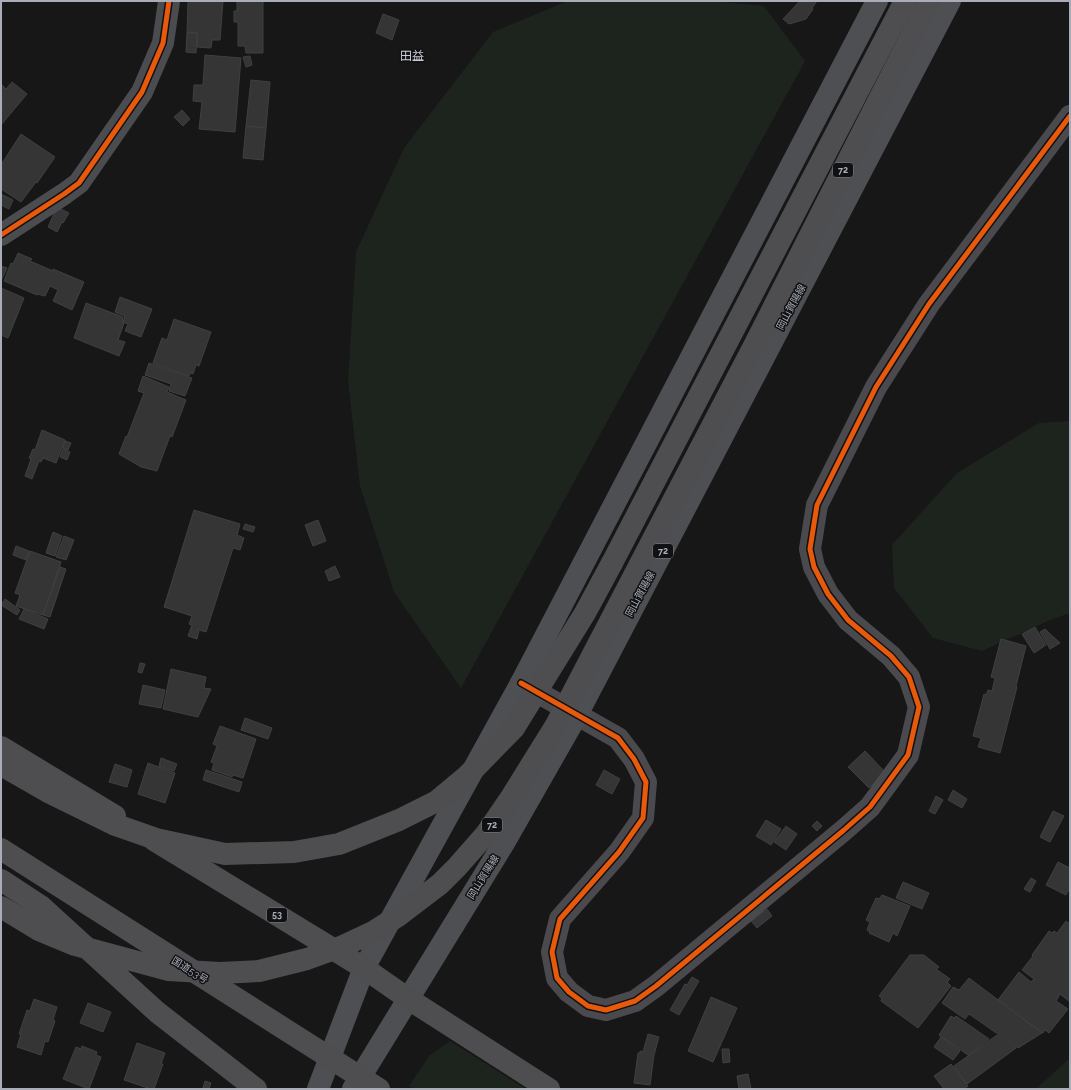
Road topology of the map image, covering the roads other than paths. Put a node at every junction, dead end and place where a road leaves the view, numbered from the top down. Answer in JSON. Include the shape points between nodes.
{"nodes":[{"id":1,"x":169,"y":1,"type":"edge"},
{"id":2,"x":876,"y":1,"type":"edge"},
{"id":3,"x":905,"y":1,"type":"edge"},
{"id":4,"x":929,"y":1,"type":"edge"},
{"id":5,"x":950,"y":1,"type":"edge"},
{"id":6,"x":1070,"y":116,"type":"edge"},
{"id":7,"x":1,"y":235,"type":"edge"},
{"id":8,"x":521,"y":683,"type":"junction"},
{"id":9,"x":577,"y":715,"type":"junction"},
{"id":10,"x":1,"y":747,"type":"edge"},
{"id":11,"x":1,"y":765,"type":"edge"},
{"id":12,"x":1,"y":850,"type":"edge"},
{"id":13,"x":1,"y":880,"type":"edge"},
{"id":14,"x":1,"y":907,"type":"edge"},
{"id":15,"x":364,"y":968,"type":"junction"},
{"id":16,"x":407,"y":998,"type":"junction"},
{"id":17,"x":256,"y":1089,"type":"edge"},
{"id":18,"x":318,"y":1089,"type":"edge"},
{"id":19,"x":353,"y":1089,"type":"edge"},
{"id":20,"x":379,"y":1089,"type":"edge"},
{"id":21,"x":549,"y":1089,"type":"edge"}],
"edges":[{"from":1,"to":7,"type":"street","via":[[163,43],[142,92],[79,183]]},
{"from":2,"to":8,"type":"main road"},
{"from":3,"to":11,"type":"highway","number":"72","bridge":true,"via":[[585,613],[514,728],[477,766],[437,801],[399,820],[339,844],[294,852],[225,854],[156,839],[113,824]]},
{"from":4,"to":14,"type":"highway","number":"72","bridge":true,"via":[[757,340],[552,731],[486,834],[440,884],[398,916],[343,946],[307,959],[259,971],[220,973],[168,970],[75,945],[38,930]]},
{"from":5,"to":9,"type":"main road","name":"岡山賀陽線","number":"72"},
{"from":6,"to":9,"type":"street","via":[[929,304],[876,387],[817,506],[810,550],[814,567],[828,594],[848,620],[891,656],[909,677],[919,707],[908,756],[870,807],[844,830],[635,1002],[606,1010],[588,1006],[569,992],[557,978],[552,952],[560,919],[618,852],[643,818],[646,782],[634,759],[618,738]]},
{"from":8,"to":9,"type":"street"},
{"from":8,"to":15,"type":"main road"},
{"from":9,"to":16,"type":"main road","name":"岡山賀陽線","number":"72","via":[[504,843]]},
{"from":10,"to":15,"type":"highway","number":"53"},
{"from":12,"to":20,"type":"highway","name":"国道53号","bridge":true},
{"from":13,"to":17,"type":"highway","via":[[42,907],[157,1012]]},
{"from":15,"to":16,"type":"highway","number":"53"},
{"from":15,"to":18,"type":"main road"},
{"from":16,"to":19,"type":"main road","name":"岡山賀陽線","number":"72"},
{"from":16,"to":21,"type":"highway","number":"53"}]}
